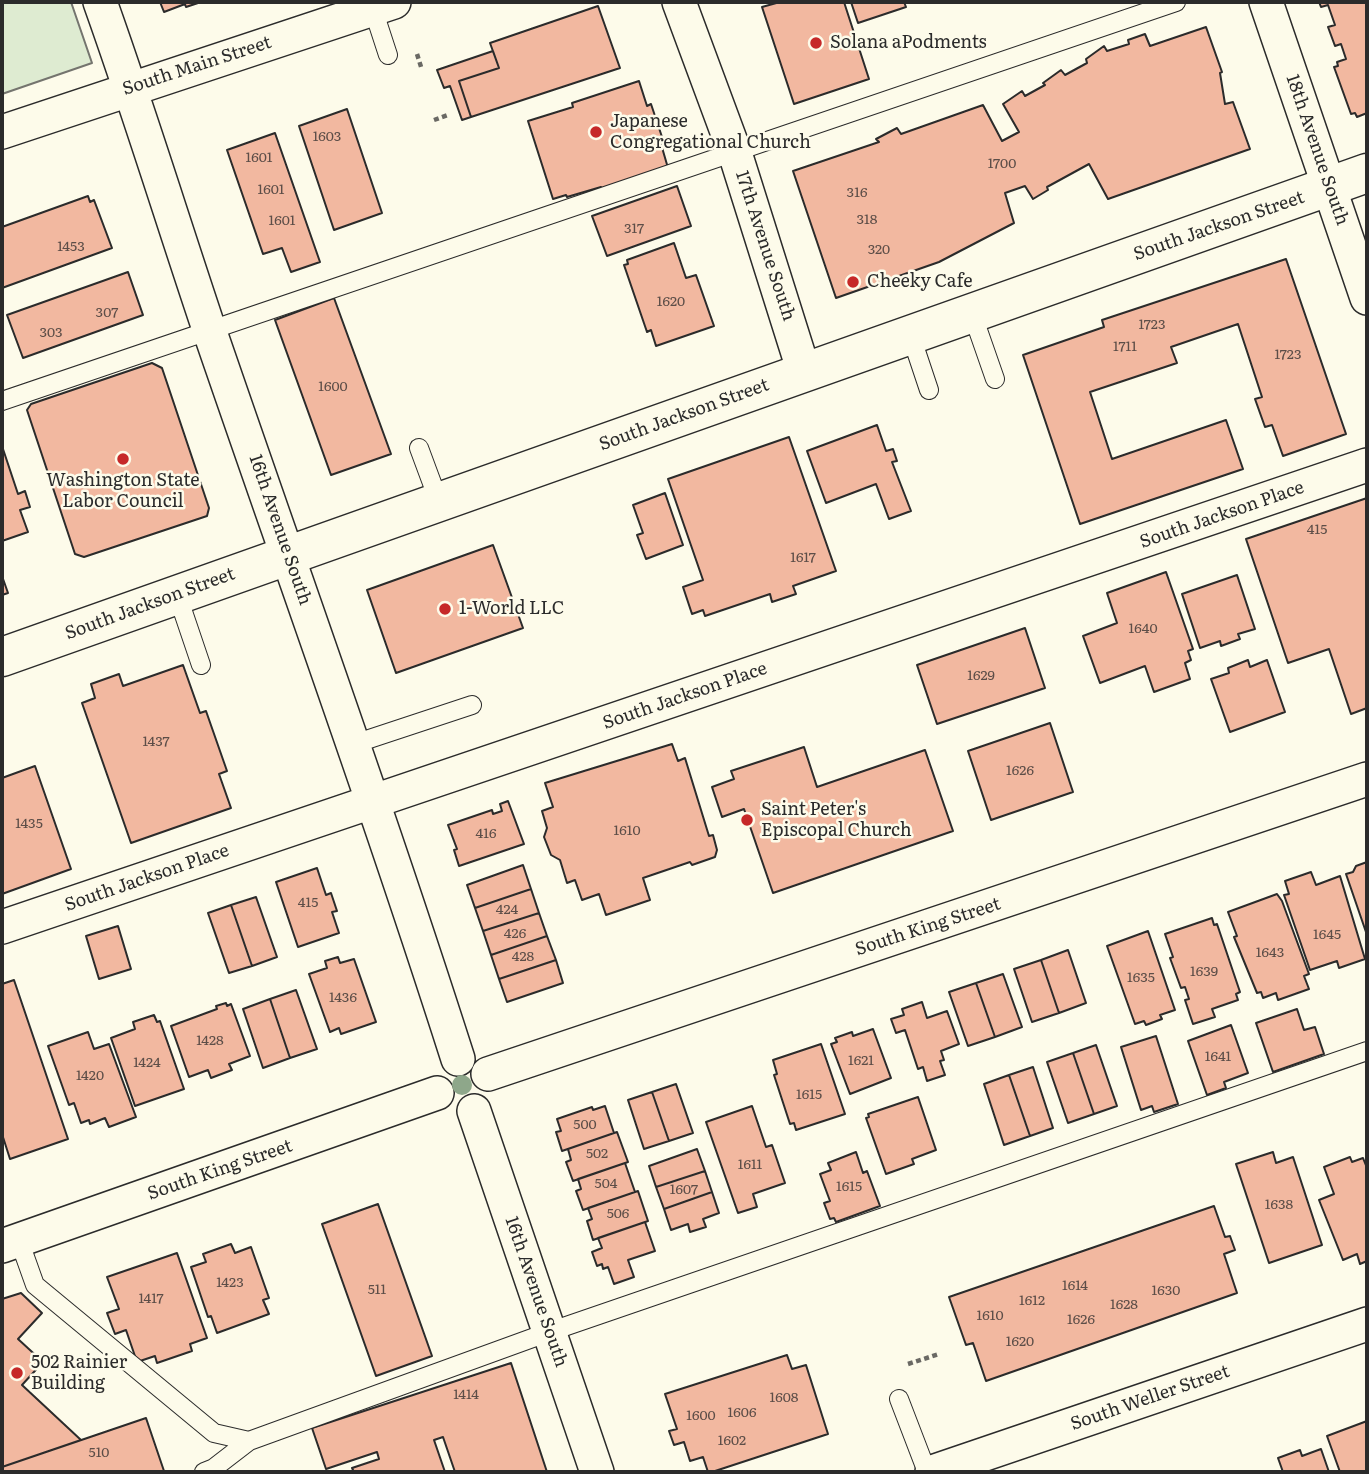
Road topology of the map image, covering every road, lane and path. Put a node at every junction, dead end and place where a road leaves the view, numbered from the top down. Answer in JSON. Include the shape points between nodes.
{"nodes":[{"id":1,"x":100,"y":2,"type":"edge"},
{"id":2,"x":679,"y":2,"type":"edge"},
{"id":3,"x":1176,"y":2,"type":"edge"},
{"id":4,"x":1266,"y":2,"type":"edge"},
{"id":5,"x":383,"y":5,"type":"edge"},
{"id":6,"x":388,"y":55,"type":"dead end"},
{"id":7,"x":130,"y":88,"type":"junction"},
{"id":8,"x":449,"y":115,"type":"dead end"},
{"id":9,"x":434,"y":120,"type":"dead end"},
{"id":10,"x":2,"y":132,"type":"edge"},
{"id":11,"x":735,"y":153,"type":"junction"},
{"id":12,"x":1367,"y":173,"type":"edge"},
{"id":13,"x":1330,"y":187,"type":"junction"},
{"id":14,"x":1367,"y":298,"type":"edge"},
{"id":15,"x":972,"y":313,"type":"junction"},
{"id":16,"x":209,"y":330,"type":"junction"},
{"id":17,"x":911,"y":336,"type":"junction"},
{"id":18,"x":804,"y":372,"type":"junction"},
{"id":19,"x":995,"y":379,"type":"dead end"},
{"id":20,"x":929,"y":390,"type":"dead end"},
{"id":21,"x":2,"y":401,"type":"edge"},
{"id":22,"x":419,"y":448,"type":"dead end"},
{"id":23,"x":1367,"y":466,"type":"edge"},
{"id":24,"x":439,"y":502,"type":"junction"},
{"id":25,"x":289,"y":555,"type":"junction"},
{"id":26,"x":177,"y":594,"type":"junction"},
{"id":27,"x":2,"y":657,"type":"edge"},
{"id":28,"x":201,"y":665,"type":"dead end"},
{"id":29,"x":472,"y":705,"type":"dead end"},
{"id":30,"x":354,"y":744,"type":"junction"},
{"id":31,"x":1367,"y":779,"type":"edge"},
{"id":32,"x":374,"y":802,"type":"junction"},
{"id":33,"x":2,"y":927,"type":"edge"},
{"id":34,"x":1367,"y":1051,"type":"edge"},
{"id":35,"x":458,"y":1059,"type":"junction"},
{"id":36,"x":488,"y":1074,"type":"junction"},
{"id":37,"x":438,"y":1093,"type":"junction"},
{"id":38,"x":474,"y":1111,"type":"junction"},
{"id":39,"x":10,"y":1243,"type":"edge"},
{"id":40,"x":1367,"y":1324,"type":"edge"},
{"id":41,"x":549,"y":1332,"type":"junction"},
{"id":42,"x":939,"y":1354,"type":"dead end"},
{"id":43,"x":908,"y":1364,"type":"dead end"},
{"id":44,"x":899,"y":1399,"type":"dead end"},
{"id":45,"x":249,"y":1441,"type":"junction"},
{"id":46,"x":204,"y":1472,"type":"edge"},
{"id":47,"x":597,"y":1472,"type":"edge"},
{"id":48,"x":930,"y":1472,"type":"edge"}],
"edges":[{"from":1,"to":7,"type":"street","name":"16th Avenue South"},
{"from":2,"to":11,"type":"street","name":"17th Avenue South"},
{"from":3,"to":11,"type":"lane"},
{"from":4,"to":13,"type":"street","name":"18th Avenue South"},
{"from":5,"to":6,"type":"lane"},
{"from":5,"to":7,"type":"street","name":"South Main Street"},
{"from":7,"to":10,"type":"street","name":"South Main Street"},
{"from":7,"to":16,"type":"street","name":"16th Avenue South"},
{"from":8,"to":9,"type":"path"},
{"from":11,"to":16,"type":"lane"},
{"from":11,"to":18,"type":"street","name":"17th Avenue South"},
{"from":12,"to":13,"type":"main road","name":"South Jackson Street"},
{"from":13,"to":14,"type":"street","name":"18th Avenue South"},
{"from":13,"to":15,"type":"main road","name":"South Jackson Street"},
{"from":15,"to":17,"type":"main road","name":"South Jackson Street"},
{"from":15,"to":19,"type":"lane"},
{"from":16,"to":21,"type":"lane"},
{"from":16,"to":25,"type":"street","name":"16th Avenue South"},
{"from":17,"to":18,"type":"main road","name":"South Jackson Street"},
{"from":17,"to":20,"type":"lane"},
{"from":18,"to":24,"type":"main road","name":"South Jackson Street"},
{"from":22,"to":24,"type":"lane"},
{"from":23,"to":32,"type":"street","name":"South Jackson Place"},
{"from":24,"to":25,"type":"main road","name":"South Jackson Street"},
{"from":25,"to":26,"type":"main road","name":"South Jackson Street"},
{"from":25,"to":30,"type":"street","name":"16th Avenue South"},
{"from":26,"to":27,"type":"main road","name":"South Jackson Street"},
{"from":26,"to":28,"type":"lane"},
{"from":29,"to":30,"type":"lane"},
{"from":30,"to":32,"type":"street","name":"16th Avenue South"},
{"from":31,"to":36,"type":"street","name":"South King Street"},
{"from":32,"to":33,"type":"street","name":"South Jackson Place"},
{"from":32,"to":35,"type":"street","name":"16th Avenue South"},
{"from":34,"to":41,"type":"lane"},
{"from":35,"to":36,"type":"street","via":[[474,1060]]},
{"from":35,"to":37,"type":"street","via":[[440,1071]]},
{"from":36,"to":38,"type":"street","via":[[491,1091]]},
{"from":37,"to":38,"type":"street","via":[[449,1109]]},
{"from":37,"to":39,"type":"street","name":"South King Street"},
{"from":38,"to":41,"type":"street","name":"16th Avenue South"},
{"from":39,"to":45,"type":"lane","via":[[35,1286],[214,1433]]},
{"from":40,"to":48,"type":"street","name":"South Weller Street"},
{"from":41,"to":45,"type":"lane"},
{"from":41,"to":47,"type":"street","name":"16th Avenue South"},
{"from":42,"to":43,"type":"path"},
{"from":44,"to":48,"type":"lane"},
{"from":45,"to":46,"type":"lane"}]}
